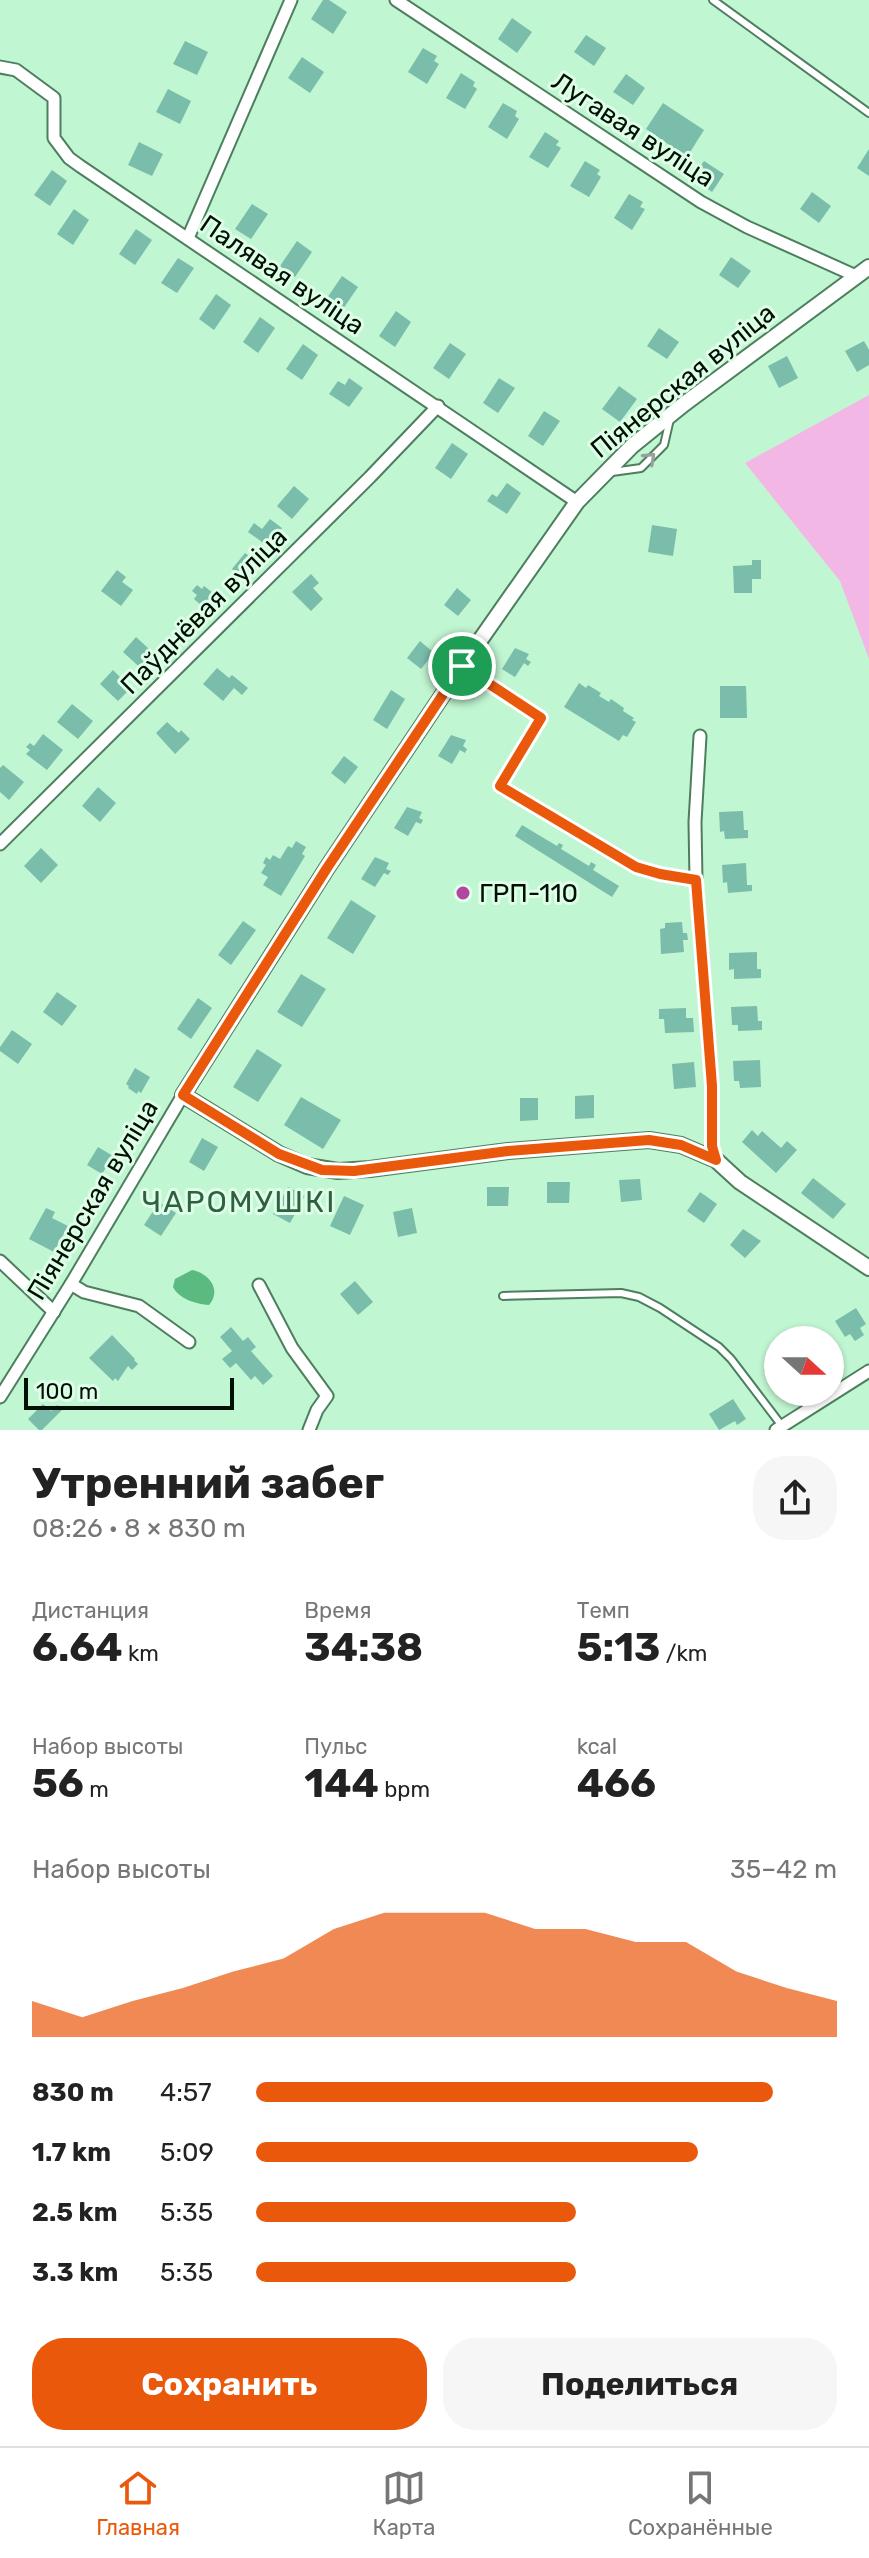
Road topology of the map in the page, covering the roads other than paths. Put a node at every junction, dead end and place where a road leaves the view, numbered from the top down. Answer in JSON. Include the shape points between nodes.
{"nodes":[{"id":1,"x":291,"y":0,"type":"edge"},
{"id":2,"x":396,"y":0,"type":"edge"},
{"id":3,"x":713,"y":0,"type":"edge"},
{"id":4,"x":0,"y":67,"type":"edge"},
{"id":5,"x":869,"y":113,"type":"edge"},
{"id":6,"x":188,"y":238,"type":"junction"},
{"id":7,"x":863,"y":272,"type":"edge"},
{"id":8,"x":438,"y":406,"type":"junction"},
{"id":9,"x":671,"y":415,"type":"junction"},
{"id":10,"x":604,"y":473,"type":"junction"},
{"id":11,"x":577,"y":502,"type":"junction"},
{"id":12,"x":462,"y":666,"type":"junction"},
{"id":13,"x":700,"y":736,"type":"dead end"},
{"id":14,"x":0,"y":844,"type":"edge"},
{"id":15,"x":696,"y":880,"type":"junction"},
{"id":16,"x":183,"y":1095,"type":"junction"},
{"id":17,"x":716,"y":1160,"type":"junction"},
{"id":18,"x":0,"y":1261,"type":"edge"},
{"id":19,"x":869,"y":1268,"type":"edge"},
{"id":20,"x":71,"y":1284,"type":"junction"},
{"id":21,"x":259,"y":1285,"type":"dead end"},
{"id":22,"x":503,"y":1296,"type":"dead end"},
{"id":23,"x":54,"y":1312,"type":"junction"},
{"id":24,"x":189,"y":1342,"type":"dead end"},
{"id":25,"x":869,"y":1371,"type":"edge"},
{"id":26,"x":0,"y":1397,"type":"edge"},
{"id":27,"x":779,"y":1428,"type":"edge"},
{"id":28,"x":309,"y":1430,"type":"edge"}],
"edges":[{"from":1,"to":6,"type":"street"},
{"from":2,"to":7,"type":"street","name":"Лугавая вуліца","via":[[701,202],[747,227]]},
{"from":3,"to":5,"type":"lane"},
{"from":4,"to":6,"type":"street","name":"Палявая вуліца","via":[[16,70],[54,98],[54,138],[69,158]]},
{"from":6,"to":8,"type":"street","name":"Палявая вуліца"},
{"from":7,"to":9,"type":"street","name":"Піянерская вуліца"},
{"from":8,"to":11,"type":"street","name":"Палявая вуліца"},
{"from":8,"to":14,"type":"street","name":"Паўднёвая вуліца"},
{"from":9,"to":10,"type":"street","name":"Піянерская вуліца"},
{"from":10,"to":9,"type":"lane","one_way":true,"via":[[641,468],[664,445]]},
{"from":10,"to":11,"type":"street","name":"Піянерская вуліца"},
{"from":11,"to":12,"type":"street","name":"Піянерская вуліца"},
{"from":12,"to":15,"type":"street","via":[[541,718],[500,786],[636,867]]},
{"from":12,"to":16,"type":"street","name":"Піянерская вуліца"},
{"from":13,"to":15,"type":"street"},
{"from":15,"to":17,"type":"street"},
{"from":16,"to":17,"type":"street","via":[[279,1154],[322,1170],[649,1140],[681,1145]]},
{"from":16,"to":20,"type":"street","name":"Піянерская вуліца"},
{"from":17,"to":19,"type":"street","via":[[740,1182]]},
{"from":18,"to":23,"type":"street"},
{"from":20,"to":23,"type":"street","name":"Піянерская вуліца"},
{"from":20,"to":24,"type":"street","via":[[139,1306]]},
{"from":21,"to":28,"type":"street","via":[[292,1348],[327,1396]]},
{"from":22,"to":27,"type":"lane","via":[[639,1297],[719,1347]]},
{"from":23,"to":26,"type":"street","name":"Піянерская вуліца"},
{"from":25,"to":27,"type":"street"}]}
